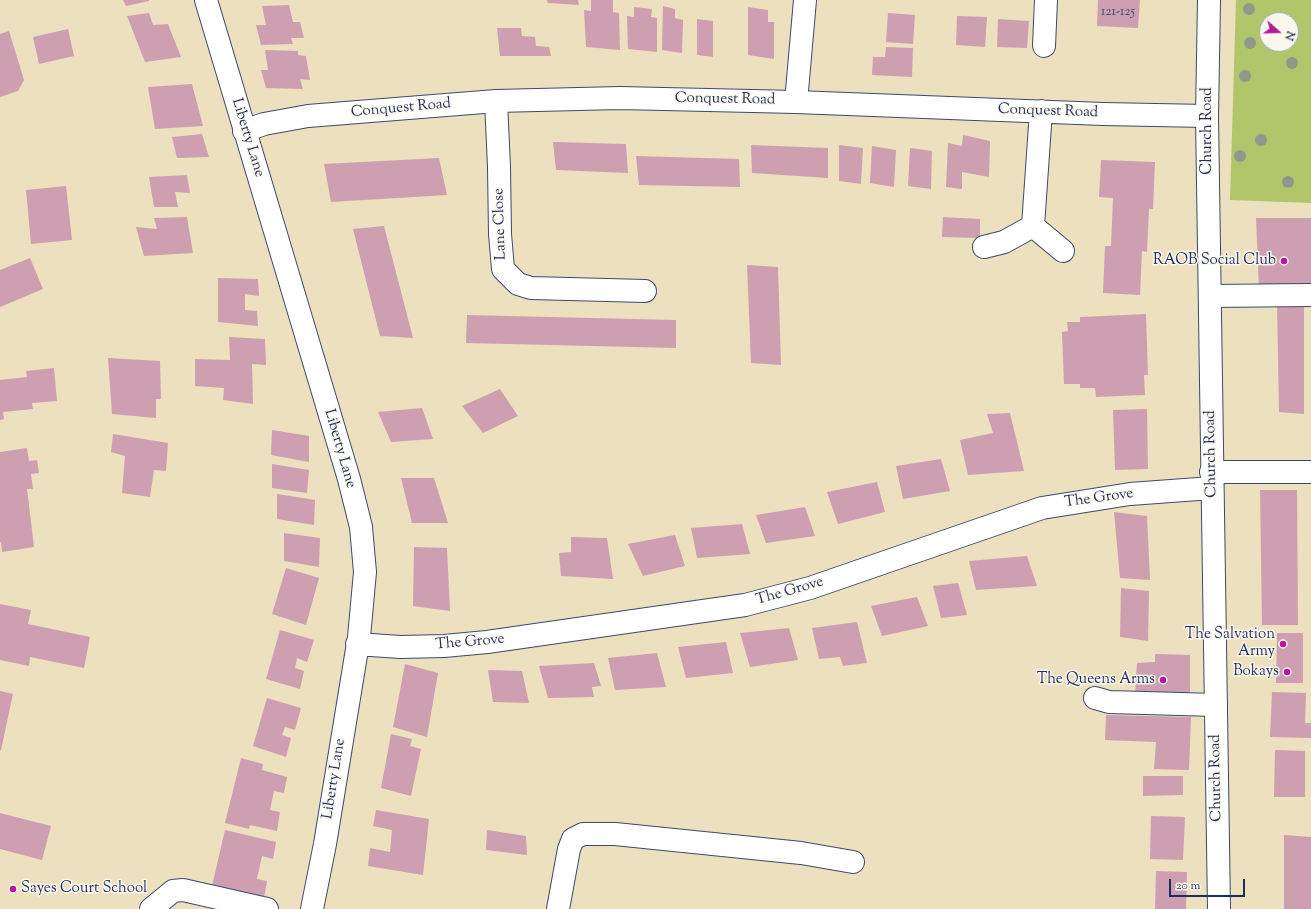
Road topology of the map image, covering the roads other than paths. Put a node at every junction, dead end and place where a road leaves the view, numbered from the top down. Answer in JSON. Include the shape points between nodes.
{"nodes":[{"id":1,"x":206,"y":0,"type":"edge"},
{"id":2,"x":806,"y":0,"type":"edge"},
{"id":3,"x":1046,"y":0,"type":"edge"},
{"id":4,"x":1209,"y":0,"type":"edge"},
{"id":5,"x":1044,"y":46,"type":"dead end"},
{"id":6,"x":496,"y":101,"type":"junction"},
{"id":7,"x":796,"y":102,"type":"junction"},
{"id":8,"x":1041,"y":111,"type":"junction"},
{"id":9,"x":1207,"y":116,"type":"junction"},
{"id":10,"x":244,"y":131,"type":"junction"},
{"id":11,"x":1033,"y":226,"type":"junction"},
{"id":12,"x":984,"y":246,"type":"dead end"},
{"id":13,"x":1063,"y":251,"type":"dead end"},
{"id":14,"x":645,"y":291,"type":"dead end"},
{"id":15,"x":1311,"y":295,"type":"edge"},
{"id":16,"x":1210,"y":296,"type":"junction"},
{"id":17,"x":1311,"y":472,"type":"edge"},
{"id":18,"x":1212,"y":480,"type":"junction"},
{"id":19,"x":358,"y":644,"type":"junction"},
{"id":20,"x":1095,"y":698,"type":"dead end"},
{"id":21,"x":1216,"y":705,"type":"junction"},
{"id":22,"x":853,"y":862,"type":"dead end"},
{"id":23,"x":151,"y":909,"type":"edge"},
{"id":24,"x":267,"y":909,"type":"edge"},
{"id":25,"x":312,"y":909,"type":"edge"},
{"id":26,"x":558,"y":909,"type":"edge"},
{"id":27,"x":1219,"y":909,"type":"edge"}],
"edges":[{"from":1,"to":10,"type":"street","name":"Liberty Lane"},
{"from":2,"to":7,"type":"street"},
{"from":3,"to":5,"type":"street"},
{"from":4,"to":9,"type":"street","name":"Church Road"},
{"from":6,"to":7,"type":"street","name":"Conquest Road","via":[[620,98]]},
{"from":6,"to":10,"type":"street","name":"Conquest Road","via":[[308,116],[264,124]]},
{"from":6,"to":14,"type":"street","name":"Lane Close","via":[[503,269],[518,284],[531,288]]},
{"from":7,"to":8,"type":"street","name":"Conquest Road"},
{"from":8,"to":9,"type":"street","name":"Conquest Road"},
{"from":8,"to":11,"type":"street"},
{"from":9,"to":16,"type":"street","name":"Church Road"},
{"from":10,"to":19,"type":"street","name":"Liberty Lane","via":[[343,458],[361,527],[365,572]]},
{"from":11,"to":12,"type":"street","via":[[1004,242]]},
{"from":11,"to":13,"type":"street"},
{"from":15,"to":16,"type":"street"},
{"from":16,"to":18,"type":"street","name":"Church Road"},
{"from":17,"to":18,"type":"street","name":"The Grove"},
{"from":18,"to":19,"type":"street","name":"The Grove","via":[[1042,508],[810,588],[745,605],[487,642],[400,647]]},
{"from":18,"to":21,"type":"street","name":"Church Road"},
{"from":19,"to":25,"type":"street","name":"Liberty Lane"},
{"from":20,"to":21,"type":"street","via":[[1109,702]]},
{"from":21,"to":27,"type":"street","name":"Church Road"},
{"from":22,"to":26,"type":"street","via":[[615,834],[583,834],[573,839],[569,849]]},
{"from":23,"to":24,"type":"street","via":[[173,891],[183,890]]}]}
